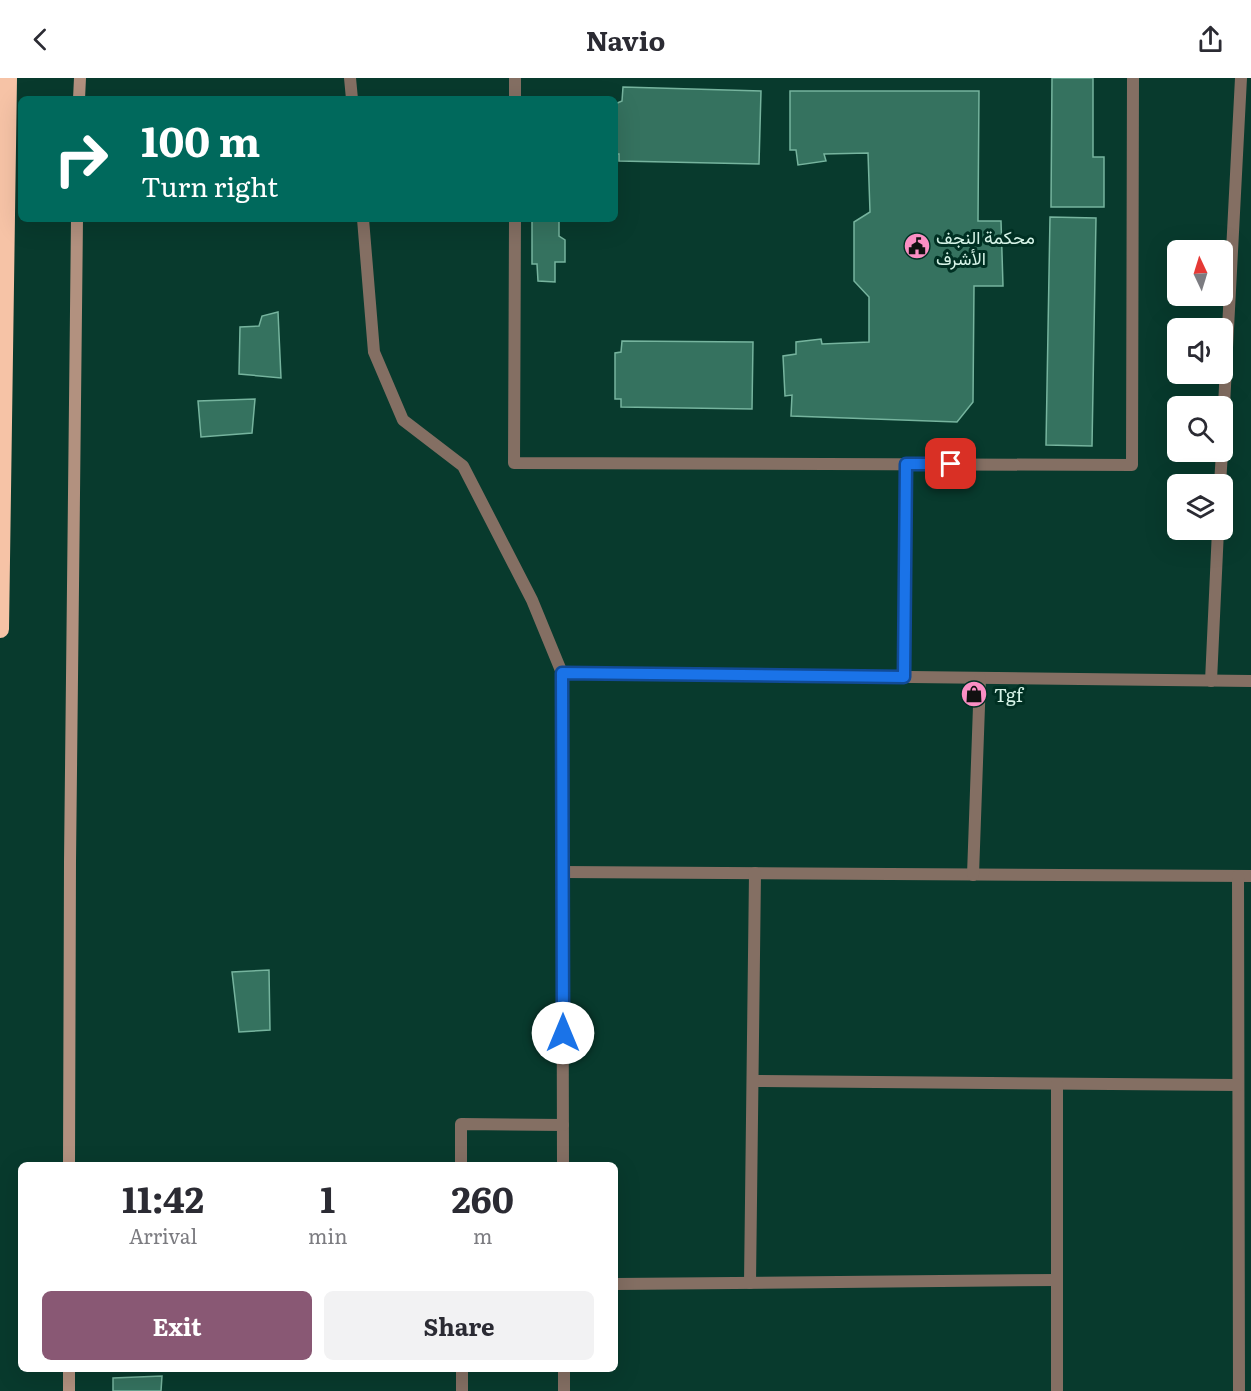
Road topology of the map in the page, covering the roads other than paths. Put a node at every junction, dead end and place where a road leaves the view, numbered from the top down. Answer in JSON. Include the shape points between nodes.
{"nodes":[{"id":1,"x":8,"y":78,"type":"edge"},
{"id":2,"x":80,"y":78,"type":"edge"},
{"id":3,"x":350,"y":78,"type":"edge"},
{"id":4,"x":515,"y":78,"type":"edge"},
{"id":5,"x":1133,"y":78,"type":"edge"},
{"id":6,"x":1241,"y":78,"type":"edge"},
{"id":7,"x":80,"y":96,"type":"edge"},
{"id":8,"x":352,"y":96,"type":"edge"},
{"id":9,"x":515,"y":96,"type":"edge"},
{"id":10,"x":1238,"y":143,"type":"junction"},
{"id":11,"x":1251,"y":144,"type":"edge"},
{"id":12,"x":77,"y":222,"type":"edge"},
{"id":13,"x":363,"y":222,"type":"edge"},
{"id":14,"x":515,"y":222,"type":"edge"},
{"id":15,"x":1225,"y":396,"type":"edge"},
{"id":16,"x":1,"y":449,"type":"edge"},
{"id":17,"x":906,"y":464,"type":"junction"},
{"id":18,"x":1218,"y":540,"type":"edge"},
{"id":19,"x":1,"y":564,"type":"edge"},
{"id":20,"x":0,"y":629,"type":"edge"},
{"id":21,"x":562,"y":673,"type":"junction"},
{"id":22,"x":904,"y":677,"type":"junction"},
{"id":23,"x":980,"y":678,"type":"junction"},
{"id":24,"x":1211,"y":681,"type":"junction"},
{"id":25,"x":1251,"y":681,"type":"edge"},
{"id":26,"x":563,"y":872,"type":"junction"},
{"id":27,"x":756,"y":873,"type":"junction"},
{"id":28,"x":973,"y":875,"type":"junction"},
{"id":29,"x":1238,"y":876,"type":"junction"},
{"id":30,"x":1251,"y":876,"type":"edge"},
{"id":31,"x":753,"y":1081,"type":"junction"},
{"id":32,"x":1057,"y":1084,"type":"junction"},
{"id":33,"x":1238,"y":1085,"type":"junction"},
{"id":34,"x":563,"y":1125,"type":"junction"},
{"id":35,"x":69,"y":1162,"type":"edge"},
{"id":36,"x":461,"y":1162,"type":"edge"},
{"id":37,"x":563,"y":1162,"type":"edge"},
{"id":38,"x":1057,"y":1280,"type":"junction"},
{"id":39,"x":750,"y":1283,"type":"junction"},
{"id":40,"x":618,"y":1284,"type":"edge"},
{"id":41,"x":69,"y":1372,"type":"edge"},
{"id":42,"x":462,"y":1372,"type":"edge"},
{"id":43,"x":564,"y":1372,"type":"edge"},
{"id":44,"x":69,"y":1391,"type":"edge"},
{"id":45,"x":462,"y":1391,"type":"edge"},
{"id":46,"x":564,"y":1391,"type":"edge"},
{"id":47,"x":1057,"y":1391,"type":"edge"},
{"id":48,"x":1239,"y":1391,"type":"edge"}],
"edges":[{"from":1,"to":16,"type":"highway"},
{"from":2,"to":7,"type":"main road"},
{"from":3,"to":8,"type":"street"},
{"from":4,"to":9,"type":"street"},
{"from":5,"to":17,"type":"street","via":[[1132,465]]},
{"from":6,"to":10,"type":"street"},
{"from":10,"to":11,"type":"street"},
{"from":10,"to":15,"type":"street"},
{"from":12,"to":35,"type":"main road"},
{"from":13,"to":21,"type":"street","via":[[374,352],[403,420],[463,466],[532,600]]},
{"from":14,"to":17,"type":"street","via":[[514,463]]},
{"from":16,"to":19,"type":"highway"},
{"from":17,"to":22,"type":"street"},
{"from":18,"to":24,"type":"street"},
{"from":19,"to":20,"type":"highway"},
{"from":21,"to":22,"type":"street"},
{"from":21,"to":26,"type":"street"},
{"from":22,"to":23,"type":"street"},
{"from":23,"to":24,"type":"street"},
{"from":23,"to":28,"type":"street"},
{"from":24,"to":25,"type":"street"},
{"from":26,"to":27,"type":"street"},
{"from":26,"to":34,"type":"street"},
{"from":27,"to":28,"type":"street"},
{"from":27,"to":31,"type":"street"},
{"from":28,"to":29,"type":"street"},
{"from":29,"to":30,"type":"street"},
{"from":29,"to":33,"type":"street"},
{"from":31,"to":32,"type":"street"},
{"from":31,"to":39,"type":"street"},
{"from":32,"to":33,"type":"street"},
{"from":32,"to":38,"type":"street"},
{"from":33,"to":48,"type":"street"},
{"from":34,"to":36,"type":"street","via":[[461,1124]]},
{"from":34,"to":37,"type":"street"},
{"from":38,"to":39,"type":"street"},
{"from":38,"to":47,"type":"street"},
{"from":39,"to":40,"type":"street"},
{"from":41,"to":44,"type":"main road"},
{"from":42,"to":45,"type":"street"},
{"from":43,"to":46,"type":"street"}]}
